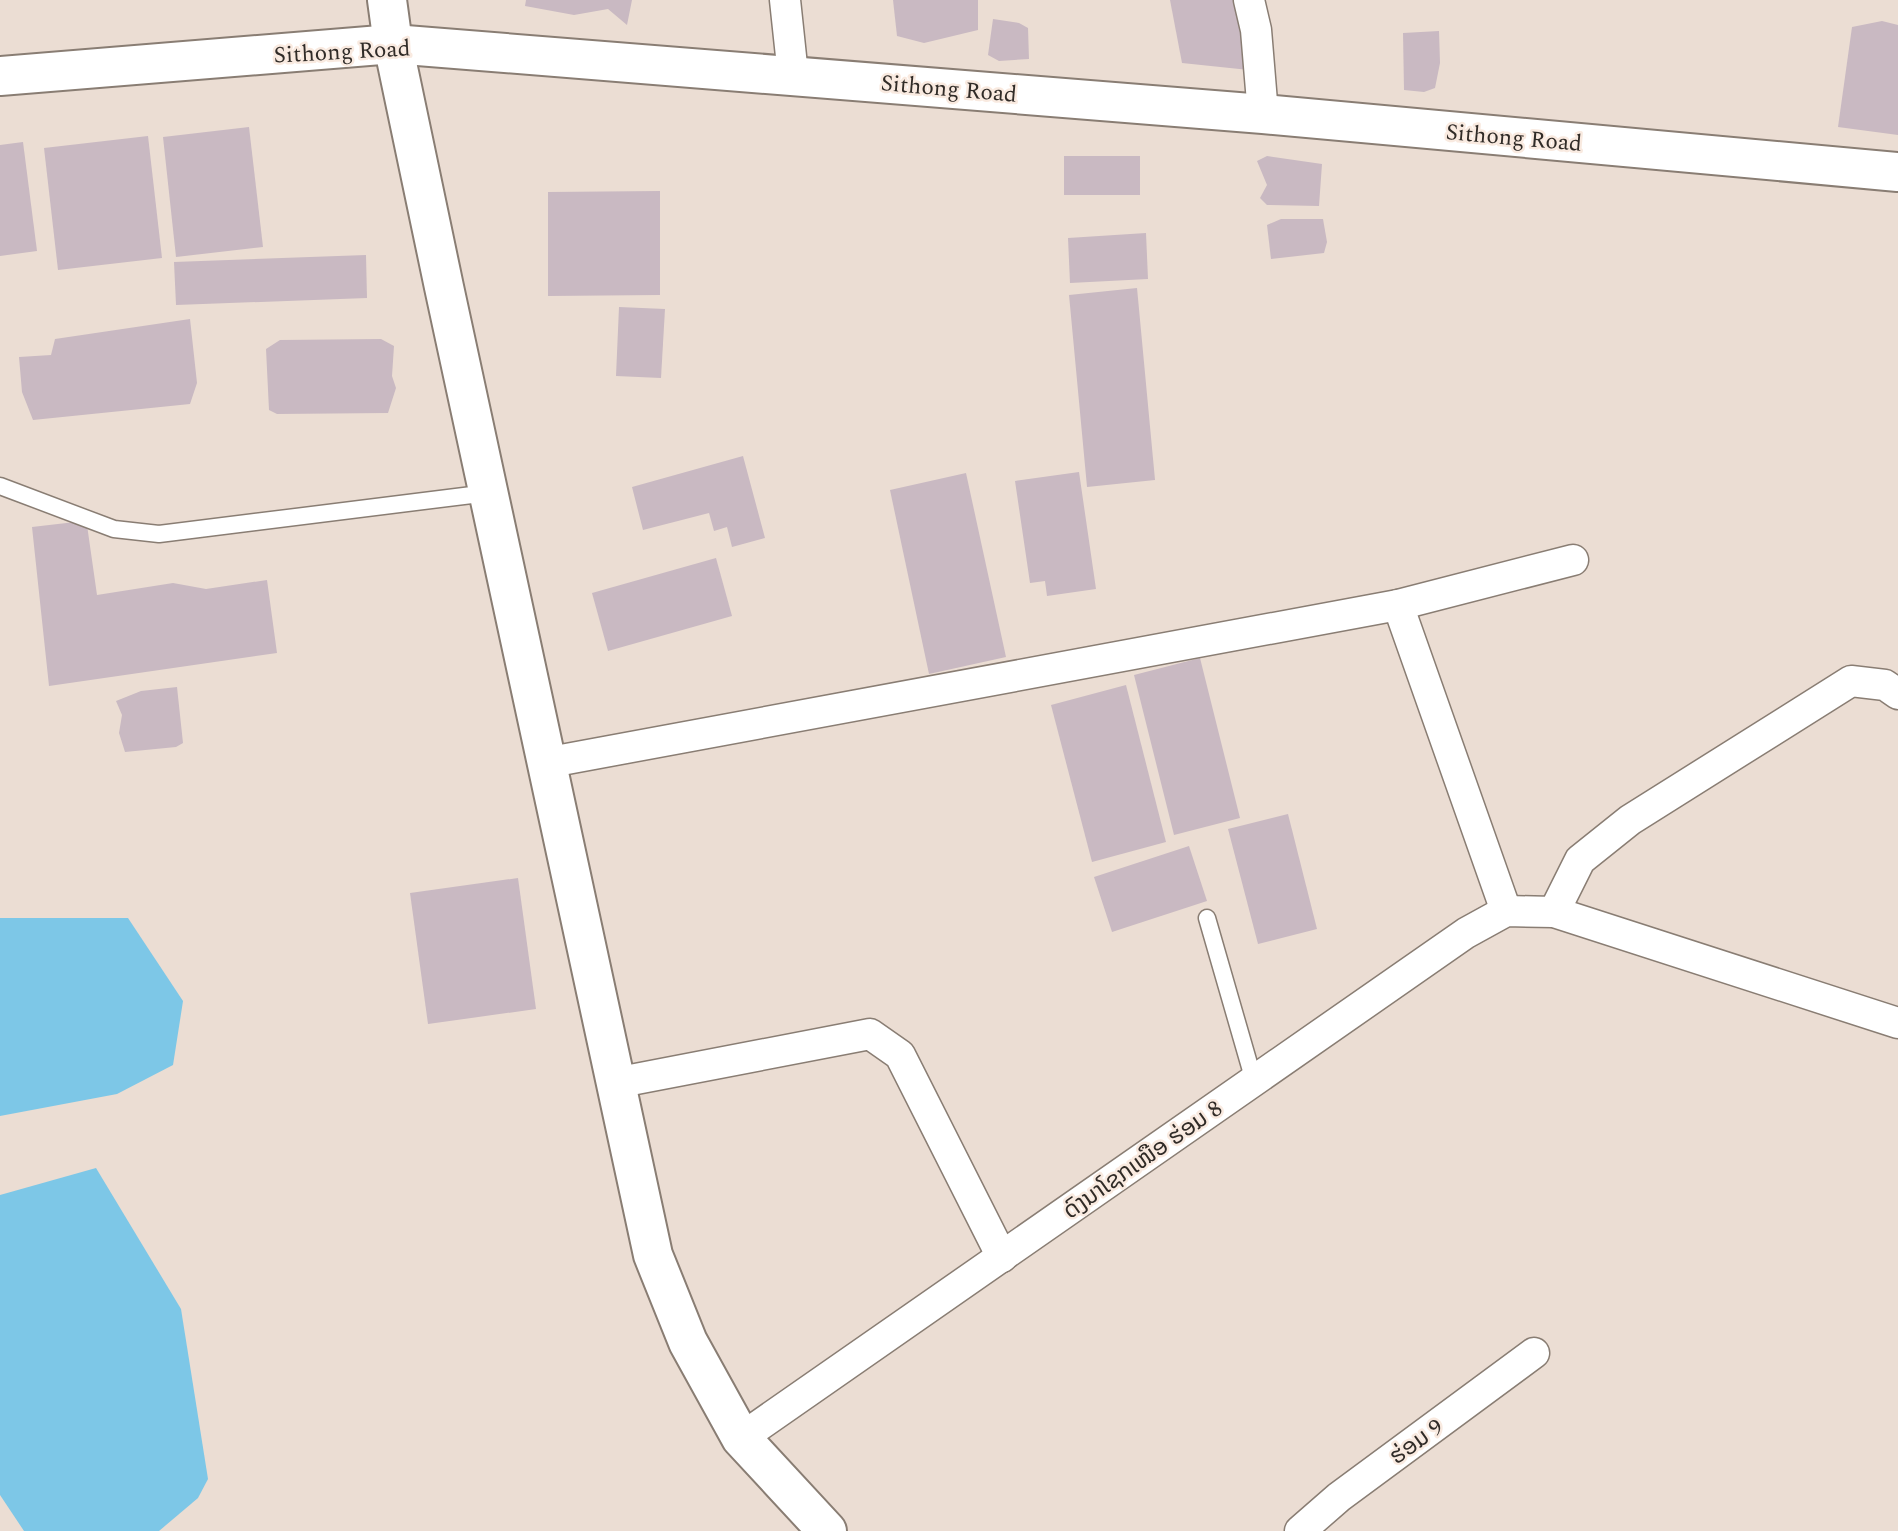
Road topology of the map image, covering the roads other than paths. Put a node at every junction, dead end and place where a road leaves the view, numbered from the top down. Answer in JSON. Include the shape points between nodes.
{"nodes":[{"id":1,"x":387,"y":0,"type":"edge"},
{"id":2,"x":785,"y":0,"type":"edge"},
{"id":3,"x":1249,"y":0,"type":"edge"},
{"id":4,"x":393,"y":44,"type":"junction"},
{"id":5,"x":793,"y":75,"type":"junction"},
{"id":6,"x":0,"y":76,"type":"edge"},
{"id":7,"x":1262,"y":114,"type":"junction"},
{"id":8,"x":1898,"y":172,"type":"edge"},
{"id":9,"x":0,"y":486,"type":"edge"},
{"id":10,"x":488,"y":494,"type":"junction"},
{"id":11,"x":1573,"y":560,"type":"dead end"},
{"id":12,"x":1398,"y":605,"type":"junction"},
{"id":13,"x":1898,"y":694,"type":"edge"},
{"id":14,"x":545,"y":763,"type":"junction"},
{"id":15,"x":1506,"y":911,"type":"junction"},
{"id":16,"x":1554,"y":912,"type":"junction"},
{"id":17,"x":1208,"y":918,"type":"dead end"},
{"id":18,"x":1898,"y":1023,"type":"edge"},
{"id":19,"x":1254,"y":1082,"type":"junction"},
{"id":20,"x":615,"y":1083,"type":"junction"},
{"id":21,"x":1002,"y":1257,"type":"junction"},
{"id":22,"x":1534,"y":1353,"type":"dead end"},
{"id":23,"x":741,"y":1438,"type":"junction"},
{"id":24,"x":827,"y":1531,"type":"edge"},
{"id":25,"x":1300,"y":1531,"type":"edge"}],
"edges":[{"from":1,"to":4,"type":"main road"},
{"from":2,"to":5,"type":"street"},
{"from":3,"to":7,"type":"street","via":[[1256,30]]},
{"from":4,"to":5,"type":"main road","name":"Sithong Road"},
{"from":4,"to":6,"type":"main road","name":"Sithong Road"},
{"from":4,"to":10,"type":"main road"},
{"from":5,"to":7,"type":"main road","name":"Sithong Road"},
{"from":7,"to":8,"type":"main road","name":"Sithong Road"},
{"from":9,"to":10,"type":"lane","via":[[114,529],[159,534]]},
{"from":10,"to":14,"type":"main road"},
{"from":11,"to":12,"type":"street"},
{"from":12,"to":14,"type":"street"},
{"from":12,"to":15,"type":"street"},
{"from":13,"to":16,"type":"street","via":[[1885,685],[1851,681],[1653,805],[1580,860]]},
{"from":14,"to":20,"type":"main road"},
{"from":15,"to":16,"type":"street"},
{"from":15,"to":19,"type":"street","name":"ດົງນາໂຊກເໜືອ ຮ່ອມ 8","via":[[1466,933]]},
{"from":16,"to":18,"type":"street"},
{"from":17,"to":19,"type":"lane"},
{"from":19,"to":21,"type":"street","name":"ດົງນາໂຊກເໜືອ ຮ່ອມ 8"},
{"from":20,"to":21,"type":"street","via":[[870,1034],[900,1055]]},
{"from":20,"to":23,"type":"main road","via":[[653,1255],[688,1342]]},
{"from":21,"to":23,"type":"street","name":"ດົງນາໂຊກເໜືອ ຮ່ອມ 8"},
{"from":22,"to":25,"type":"street","name":"ຮ່ອມ 9"},
{"from":23,"to":24,"type":"main road"}]}
